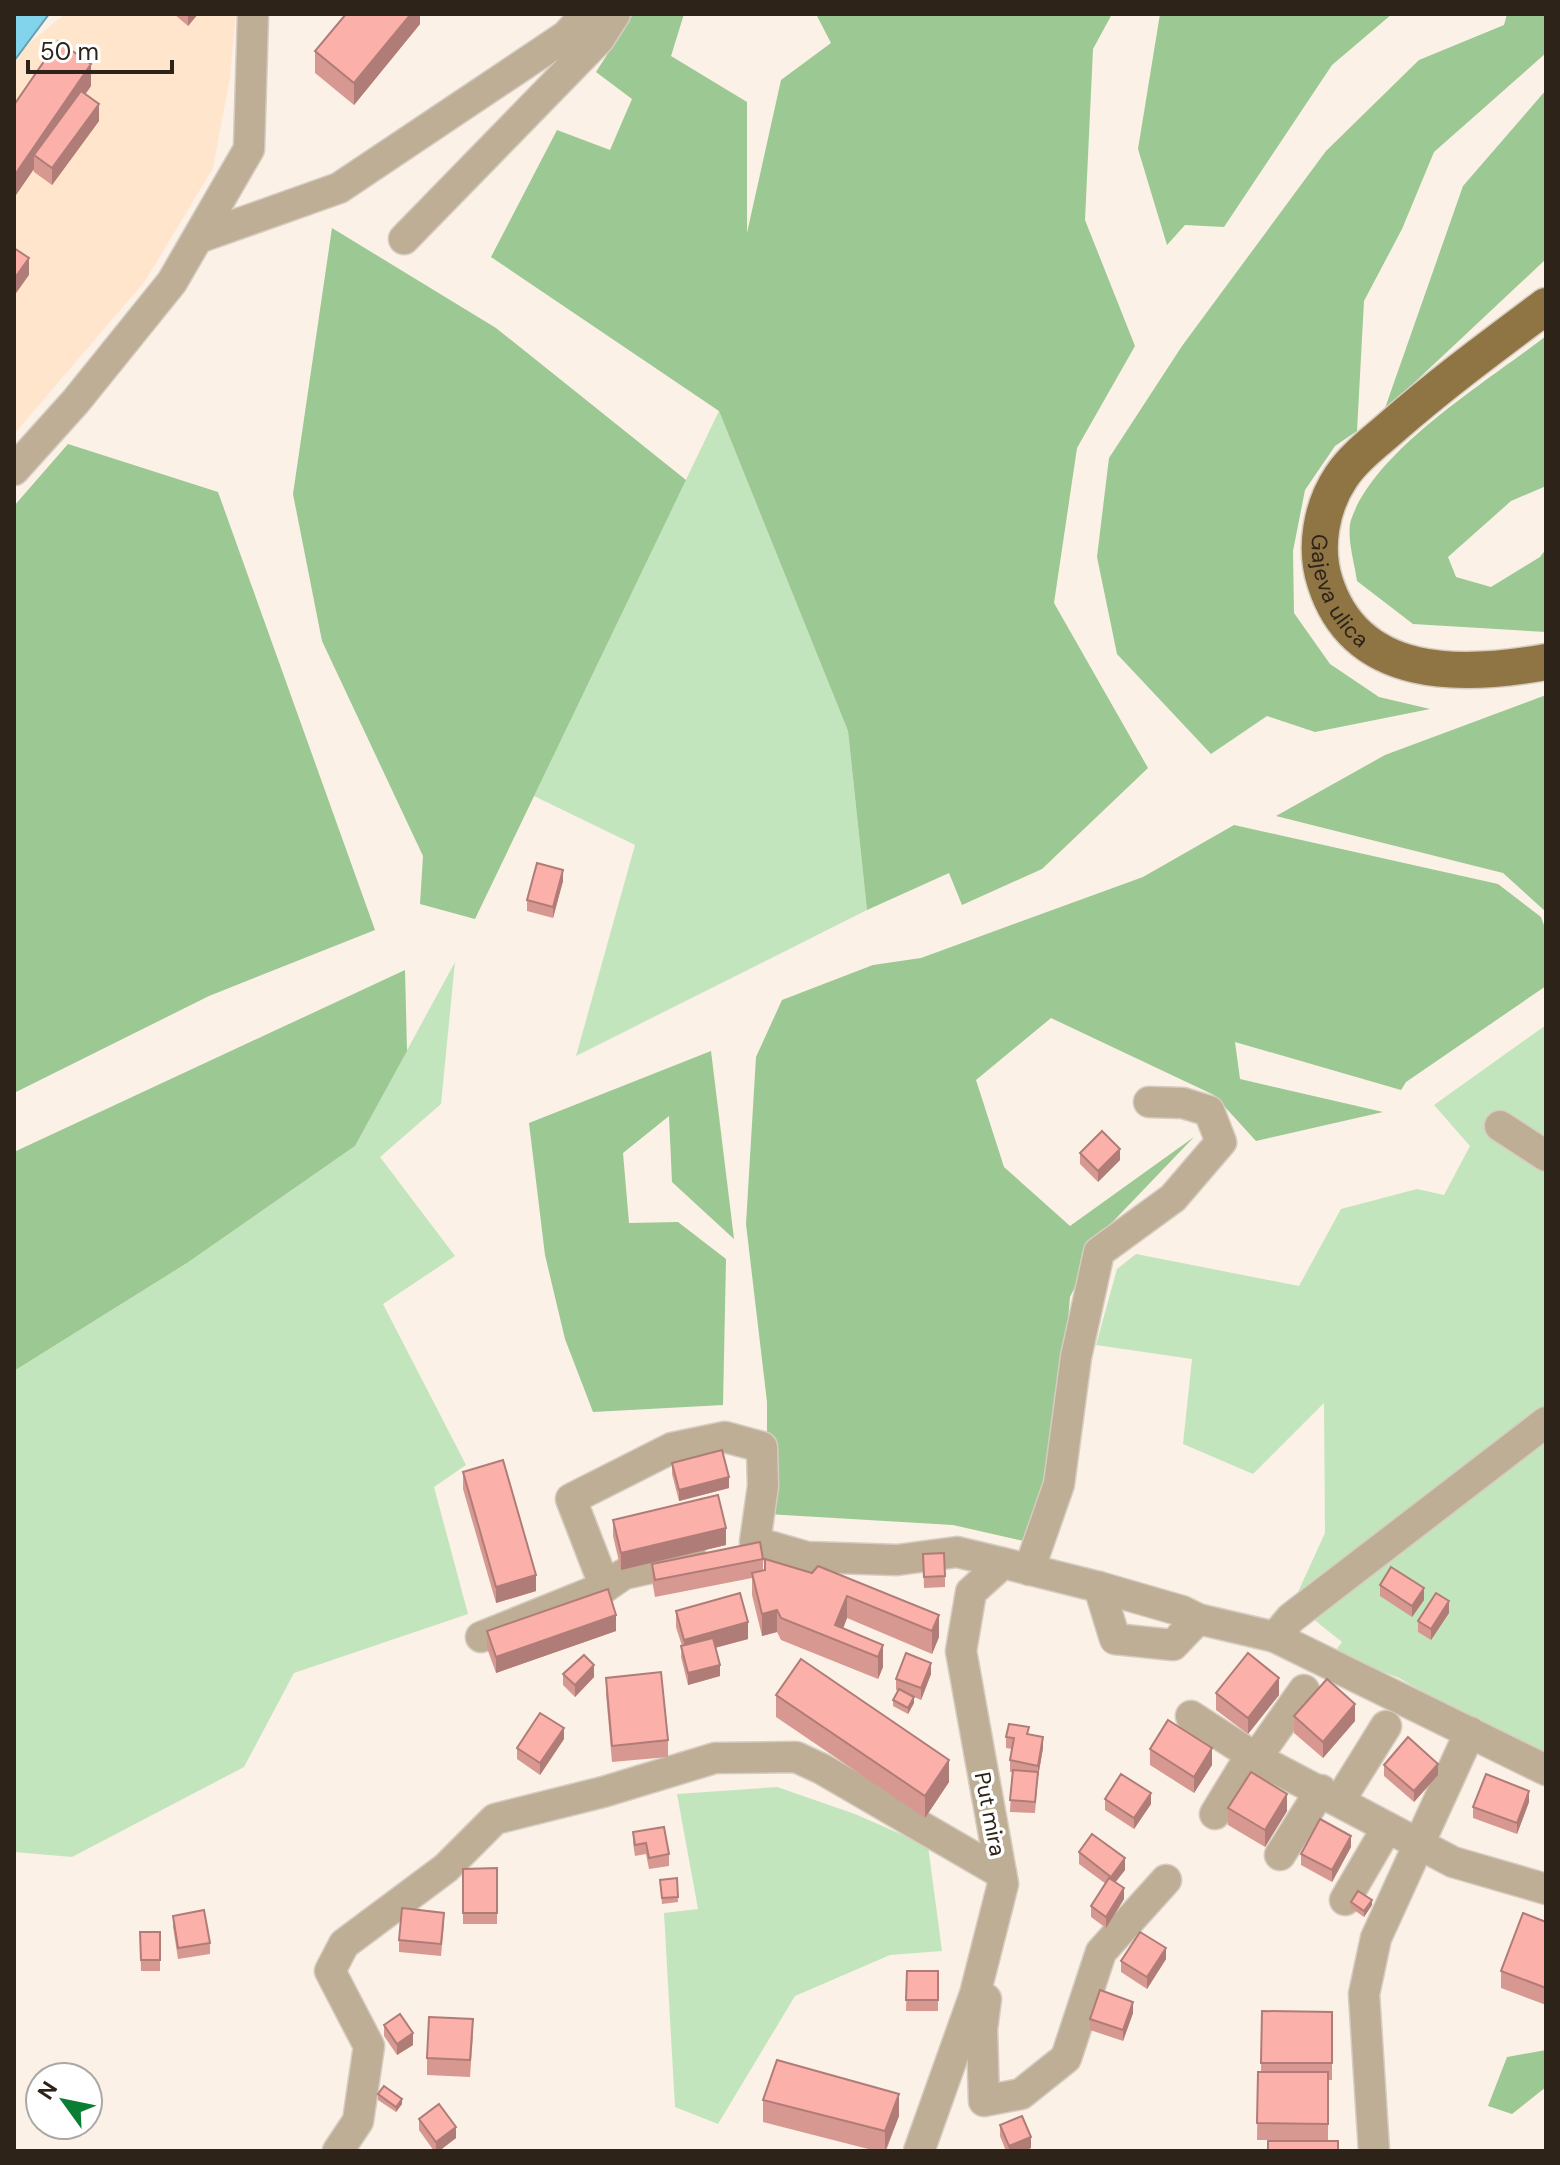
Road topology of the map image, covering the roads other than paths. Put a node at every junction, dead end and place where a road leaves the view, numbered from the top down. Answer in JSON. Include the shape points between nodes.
{"nodes":[{"id":1,"x":253,"y":14,"type":"edge"},
{"id":2,"x":586,"y":14,"type":"edge"},
{"id":3,"x":615,"y":14,"type":"edge"},
{"id":4,"x":198,"y":238,"type":"junction"},
{"id":5,"x":404,"y":239,"type":"dead end"},
{"id":6,"x":1546,"y":306,"type":"edge"},
{"id":7,"x":14,"y":470,"type":"edge"},
{"id":8,"x":1546,"y":662,"type":"edge"},
{"id":9,"x":1149,"y":1102,"type":"dead end"},
{"id":10,"x":1500,"y":1126,"type":"dead end"},
{"id":11,"x":1546,"y":1156,"type":"edge"},
{"id":12,"x":1546,"y":1422,"type":"edge"},
{"id":13,"x":733,"y":1548,"type":"junction"},
{"id":14,"x":1016,"y":1567,"type":"junction"},
{"id":15,"x":1092,"y":1585,"type":"junction"},
{"id":16,"x":605,"y":1587,"type":"junction"},
{"id":17,"x":1198,"y":1619,"type":"junction"},
{"id":18,"x":481,"y":1637,"type":"dead end"},
{"id":19,"x":1275,"y":1637,"type":"junction"},
{"id":20,"x":1304,"y":1690,"type":"dead end"},
{"id":21,"x":1191,"y":1716,"type":"dead end"},
{"id":22,"x":1386,"y":1726,"type":"dead end"},
{"id":23,"x":1470,"y":1732,"type":"junction"},
{"id":24,"x":1253,"y":1756,"type":"junction"},
{"id":25,"x":1546,"y":1770,"type":"edge"},
{"id":26,"x":1330,"y":1795,"type":"junction"},
{"id":27,"x":1215,"y":1814,"type":"dead end"},
{"id":28,"x":1387,"y":1828,"type":"junction"},
{"id":29,"x":1419,"y":1845,"type":"junction"},
{"id":30,"x":1280,"y":1855,"type":"dead end"},
{"id":31,"x":1001,"y":1873,"type":"junction"},
{"id":32,"x":1166,"y":1880,"type":"dead end"},
{"id":33,"x":1546,"y":1889,"type":"edge"},
{"id":34,"x":1345,"y":1900,"type":"dead end"},
{"id":35,"x":975,"y":1994,"type":"junction"},
{"id":36,"x":338,"y":2151,"type":"edge"},
{"id":37,"x":919,"y":2151,"type":"edge"},
{"id":38,"x":1374,"y":2151,"type":"edge"}],
"edges":[{"from":1,"to":4,"type":"street","via":[[249,149]]},
{"from":2,"to":4,"type":"street","via":[[566,36],[339,188]]},
{"from":3,"to":5,"type":"street","via":[[599,39]]},
{"from":4,"to":7,"type":"street","via":[[172,282]]},
{"from":6,"to":8,"type":"main road","name":"Gajeva ulica","via":[[1445,381],[1342,476],[1327,504],[1320,567],[1332,605],[1356,635],[1385,654],[1453,671]]},
{"from":9,"to":14,"type":"street","via":[[1183,1103],[1209,1111],[1221,1142],[1173,1198],[1099,1252],[1076,1357],[1059,1484]]},
{"from":10,"to":11,"type":"street"},
{"from":12,"to":19,"type":"street","via":[[1291,1618]]},
{"from":13,"to":14,"type":"street","via":[[897,1560],[957,1552]]},
{"from":13,"to":16,"type":"street","via":[[624,1574]]},
{"from":13,"to":16,"type":"street","via":[[763,1486],[762,1447],[725,1437],[672,1448],[571,1499]]},
{"from":14,"to":15,"type":"street"},
{"from":14,"to":31,"type":"street","name":"Put mira","via":[[971,1592],[961,1651]]},
{"from":15,"to":17,"type":"street"},
{"from":15,"to":17,"type":"street","via":[[1115,1639],[1173,1645]]},
{"from":16,"to":18,"type":"street"},
{"from":17,"to":19,"type":"street"},
{"from":19,"to":23,"type":"street"},
{"from":20,"to":24,"type":"street"},
{"from":21,"to":24,"type":"street"},
{"from":22,"to":26,"type":"street"},
{"from":23,"to":25,"type":"street"},
{"from":23,"to":29,"type":"street"},
{"from":24,"to":26,"type":"street"},
{"from":24,"to":27,"type":"street"},
{"from":26,"to":28,"type":"street"},
{"from":26,"to":30,"type":"street"},
{"from":28,"to":29,"type":"street"},
{"from":28,"to":34,"type":"street"},
{"from":29,"to":33,"type":"street","via":[[1453,1862]]},
{"from":29,"to":38,"type":"street","via":[[1376,1938],[1364,1994]]},
{"from":31,"to":35,"type":"street","name":"Put mira","via":[[1003,1884]]},
{"from":31,"to":36,"type":"street","via":[[796,1757],[715,1758],[495,1819],[446,1868],[344,1944],[330,1971],[369,2046],[358,2121]]},
{"from":32,"to":35,"type":"street","via":[[1101,1952],[1066,2058],[1021,2094],[984,2101],[986,1996]]},
{"from":35,"to":37,"type":"street","name":"Put mira"}]}
